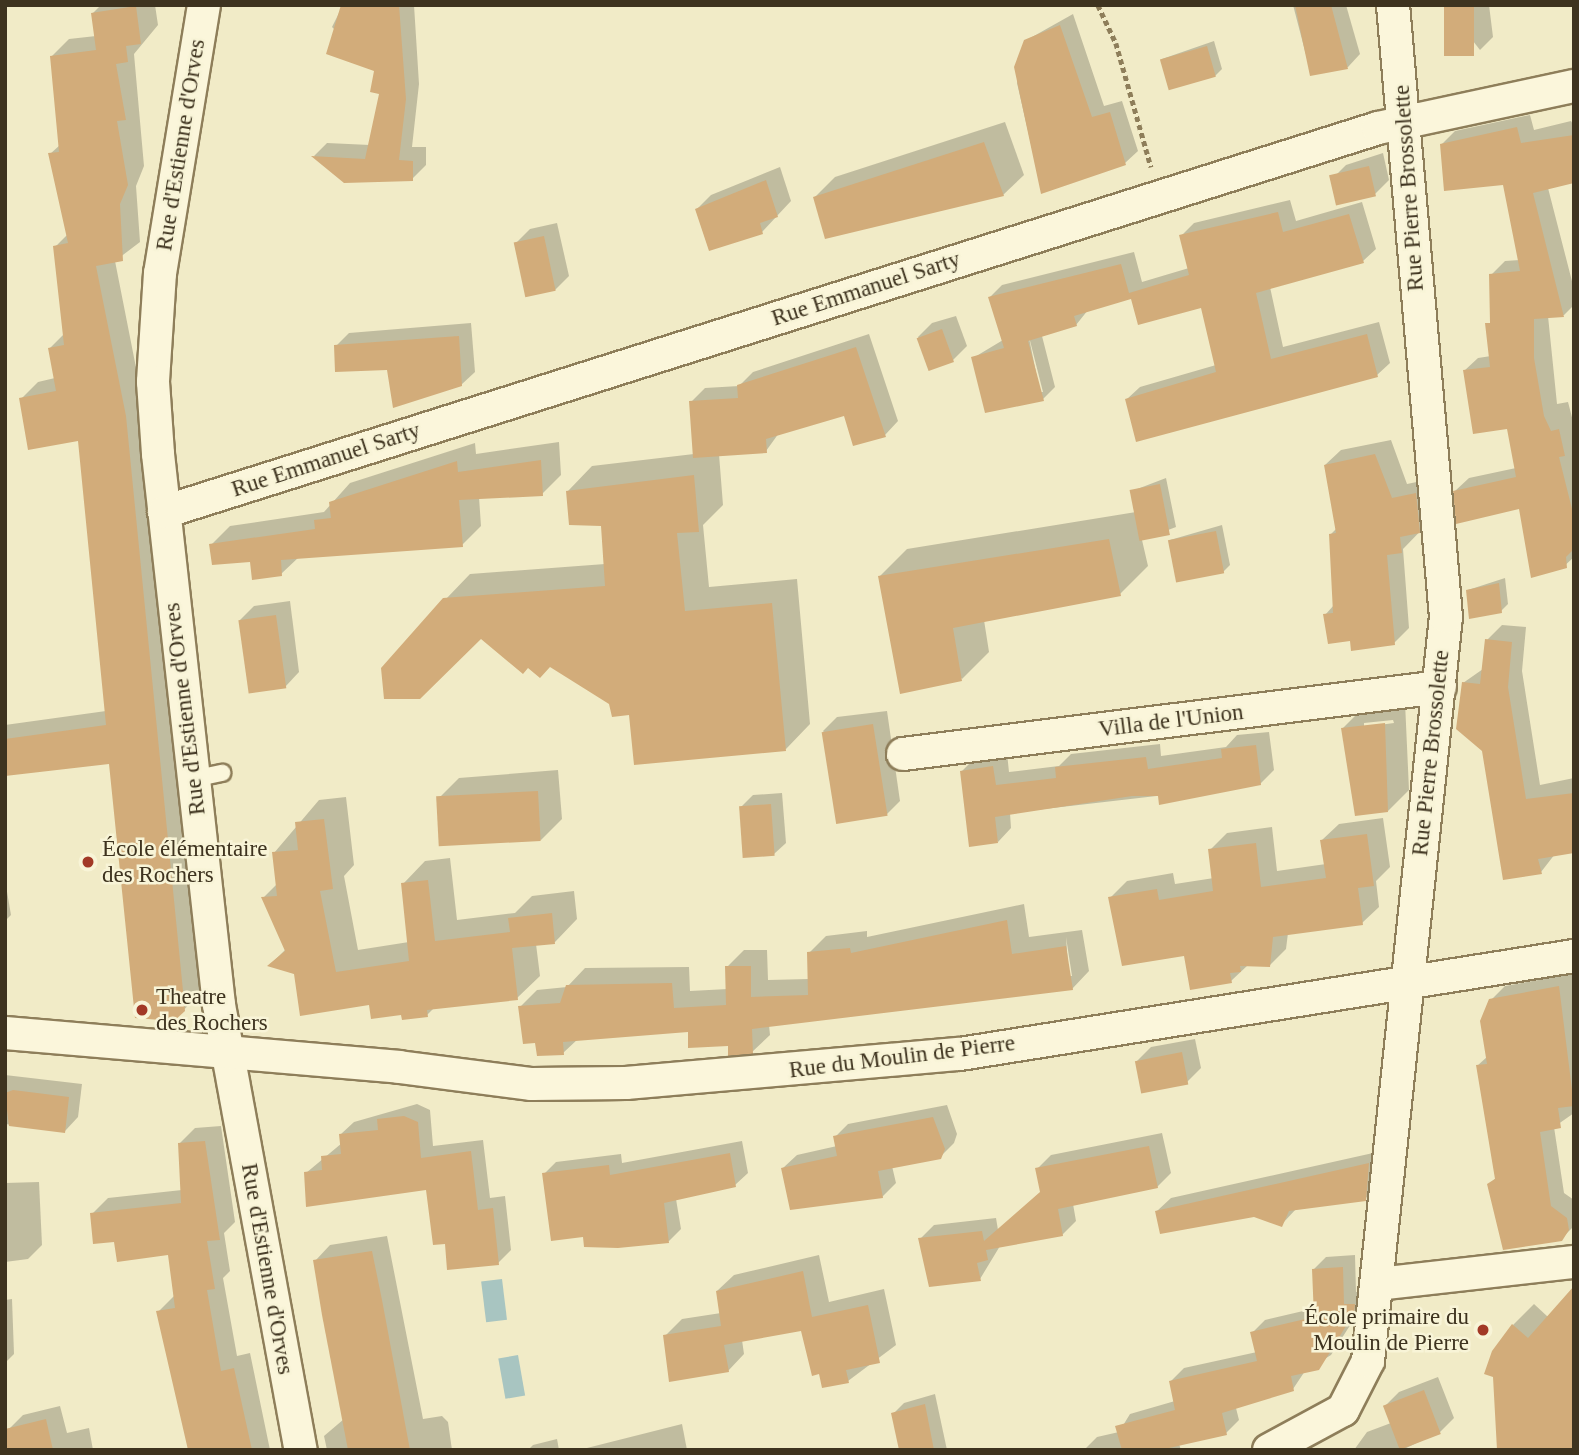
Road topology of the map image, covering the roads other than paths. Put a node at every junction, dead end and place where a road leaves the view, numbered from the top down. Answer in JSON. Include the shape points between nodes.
{"nodes":[{"id":1,"x":204,"y":5,"type":"edge"},
{"id":2,"x":1393,"y":5,"type":"edge"},
{"id":3,"x":1574,"y":86,"type":"edge"},
{"id":4,"x":1404,"y":122,"type":"junction"},
{"id":5,"x":164,"y":512,"type":"junction"},
{"id":6,"x":1440,"y":687,"type":"junction"},
{"id":7,"x":903,"y":754,"type":"dead end"},
{"id":8,"x":1574,"y":956,"type":"edge"},
{"id":9,"x":1409,"y":981,"type":"junction"},
{"id":10,"x":5,"y":1033,"type":"edge"},
{"id":11,"x":227,"y":1057,"type":"junction"},
{"id":12,"x":1574,"y":1262,"type":"edge"},
{"id":13,"x":1377,"y":1284,"type":"junction"},
{"id":14,"x":301,"y":1450,"type":"edge"},
{"id":15,"x":1269,"y":1450,"type":"edge"}],
"edges":[{"from":1,"to":5,"type":"street","name":"Rue d'Estienne d'Orves","via":[[160,273],[153,382]]},
{"from":2,"to":4,"type":"street","name":"Rue Pierre Brossolette"},
{"from":3,"to":4,"type":"street","name":"Rue Emmanuel Sarty"},
{"from":4,"to":5,"type":"street","name":"Rue Emmanuel Sarty"},
{"from":4,"to":6,"type":"street","name":"Rue Pierre Brossolette","via":[[1446,617]]},
{"from":5,"to":11,"type":"street","name":"Rue d'Estienne d'Orves","via":[[208,776]]},
{"from":6,"to":7,"type":"street","name":"Villa de l'Union"},
{"from":6,"to":9,"type":"street","name":"Rue Pierre Brossolette"},
{"from":8,"to":9,"type":"street","name":"Rue du Moulin de Pierre"},
{"from":9,"to":11,"type":"street","name":"Rue du Moulin de Pierre","via":[[960,1054],[694,1079],[532,1084],[398,1067]]},
{"from":9,"to":13,"type":"street","name":"Rue Pierre Brossolette"},
{"from":10,"to":11,"type":"street","name":"Rue du Moulin de Pierre"},
{"from":11,"to":14,"type":"street","name":"Rue d'Estienne d'Orves"},
{"from":12,"to":13,"type":"street"},
{"from":13,"to":15,"type":"street","name":"Rue Pierre Brossolette","via":[[1368,1361],[1343,1409]]}]}
